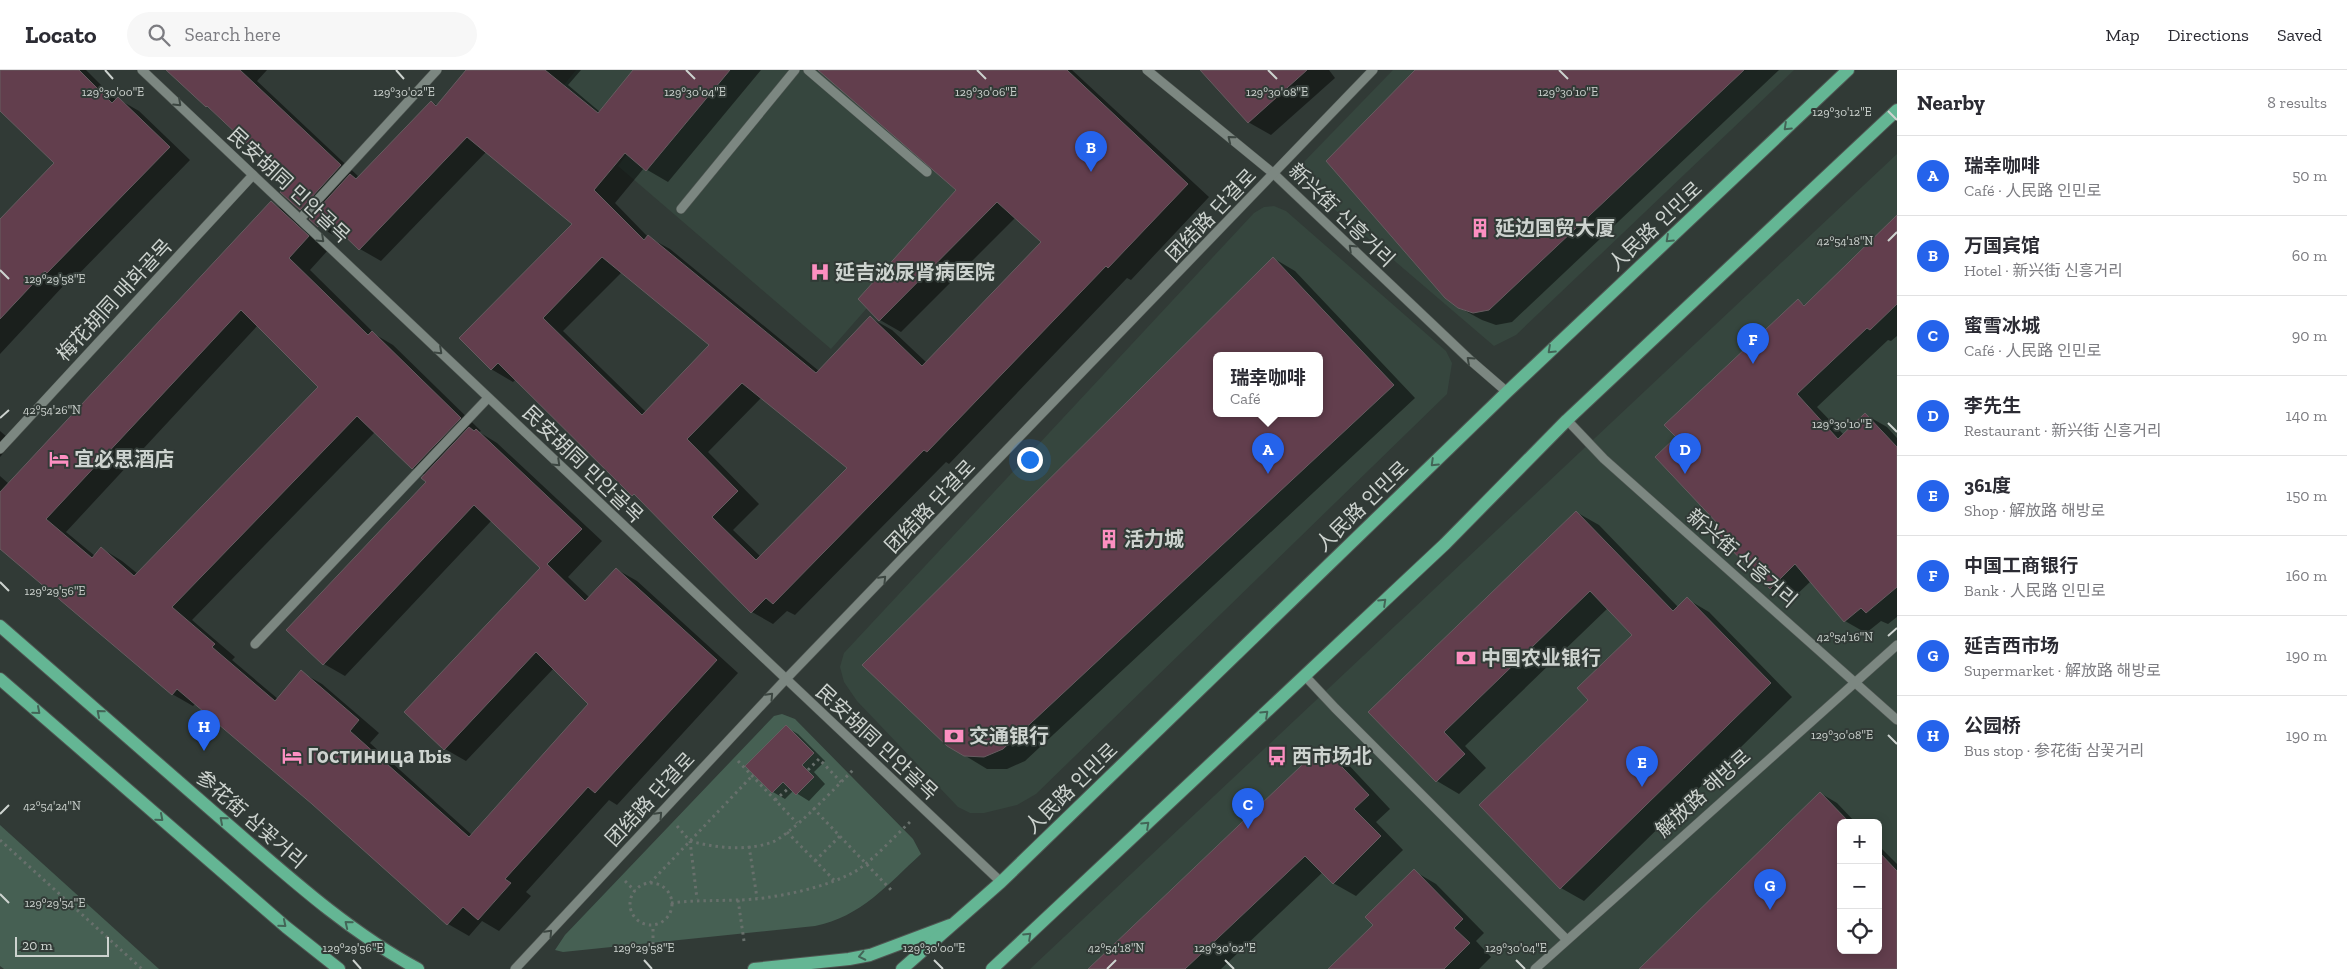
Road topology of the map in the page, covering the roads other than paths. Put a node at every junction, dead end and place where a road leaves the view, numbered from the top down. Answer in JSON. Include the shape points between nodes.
{"nodes":[{"id":1,"x":143,"y":70,"type":"edge"},
{"id":2,"x":437,"y":70,"type":"edge"},
{"id":3,"x":795,"y":70,"type":"edge"},
{"id":4,"x":808,"y":70,"type":"edge"},
{"id":5,"x":1147,"y":70,"type":"edge"},
{"id":6,"x":1373,"y":70,"type":"edge"},
{"id":7,"x":1848,"y":70,"type":"edge"},
{"id":8,"x":1897,"y":110,"type":"edge"},
{"id":9,"x":926,"y":172,"type":"dead end"},
{"id":10,"x":1274,"y":174,"type":"junction"},
{"id":11,"x":253,"y":175,"type":"junction"},
{"id":12,"x":681,"y":209,"type":"dead end"},
{"id":13,"x":300,"y":219,"type":"junction"},
{"id":14,"x":1506,"y":392,"type":"junction"},
{"id":15,"x":488,"y":398,"type":"junction"},
{"id":16,"x":1567,"y":420,"type":"junction"},
{"id":17,"x":0,"y":449,"type":"edge"},
{"id":18,"x":0,"y":626,"type":"edge"},
{"id":19,"x":255,"y":644,"type":"dead end"},
{"id":20,"x":1897,"y":645,"type":"edge"},
{"id":21,"x":1306,"y":676,"type":"junction"},
{"id":22,"x":0,"y":679,"type":"edge"},
{"id":23,"x":785,"y":680,"type":"junction"},
{"id":24,"x":1855,"y":681,"type":"junction"},
{"id":25,"x":1897,"y":720,"type":"edge"},
{"id":26,"x":1001,"y":882,"type":"junction"},
{"id":27,"x":957,"y":923,"type":"junction"},
{"id":28,"x":1566,"y":939,"type":"junction"},
{"id":29,"x":339,"y":969,"type":"edge"},
{"id":30,"x":418,"y":969,"type":"edge"},
{"id":31,"x":515,"y":969,"type":"edge"},
{"id":32,"x":754,"y":969,"type":"edge"},
{"id":33,"x":902,"y":969,"type":"edge"},
{"id":34,"x":992,"y":969,"type":"edge"},
{"id":35,"x":1535,"y":969,"type":"edge"}],
"edges":[{"from":1,"to":11,"type":"street","name":"民安胡同 민안골목","one_way":true},
{"from":2,"to":13,"type":"street"},
{"from":3,"to":12,"type":"street"},
{"from":4,"to":9,"type":"street"},
{"from":10,"to":5,"type":"street","name":"新兴街 신흥거리","one_way":true},
{"from":6,"to":10,"type":"street","name":"团结路 단결로"},
{"from":7,"to":14,"type":"main road","name":"人民路 인민로","one_way":true},
{"from":8,"to":16,"type":"main road"},
{"from":14,"to":10,"type":"street","name":"新兴街 신흥거리","one_way":true},
{"from":23,"to":10,"type":"street","name":"团结路 단결로","one_way":true},
{"from":11,"to":13,"type":"street","name":"民安胡同 민안골목"},
{"from":11,"to":17,"type":"street","name":"梅花胡同 매화골목"},
{"from":13,"to":15,"type":"street","name":"民安胡同 민안골목","one_way":true},
{"from":14,"to":26,"type":"main road","name":"人民路 인민로","one_way":true},
{"from":15,"to":19,"type":"street"},
{"from":15,"to":23,"type":"street","name":"民安胡同 민안골목","one_way":true},
{"from":21,"to":16,"type":"main road","one_way":true,"via":[[1446,544]]},
{"from":16,"to":24,"type":"street","name":"新兴街 신흥거리","via":[[1604,459]]},
{"from":30,"to":18,"type":"main road","name":"参花街 삼꽃거리","one_way":true,"via":[[354,929],[270,861]]},
{"from":20,"to":24,"type":"street","name":"解放路 해방로"},
{"from":21,"to":28,"type":"street"},
{"from":34,"to":21,"type":"main road","one_way":true},
{"from":22,"to":29,"type":"main road","one_way":true,"via":[[286,927]]},
{"from":23,"to":26,"type":"street","name":"民安胡同 민안골목"},
{"from":31,"to":23,"type":"street","name":"团结路 단결로","one_way":true},
{"from":24,"to":25,"type":"street","name":"新兴街 신흥거리"},
{"from":24,"to":28,"type":"street","name":"解放路 해방로"},
{"from":26,"to":27,"type":"main road","name":"人民路 인민로"},
{"from":27,"to":32,"type":"main road","one_way":true,"via":[[849,959]]},
{"from":27,"to":33,"type":"main road","name":"人民路 인민로"},
{"from":28,"to":35,"type":"street","name":"解放路 해방로"}]}
